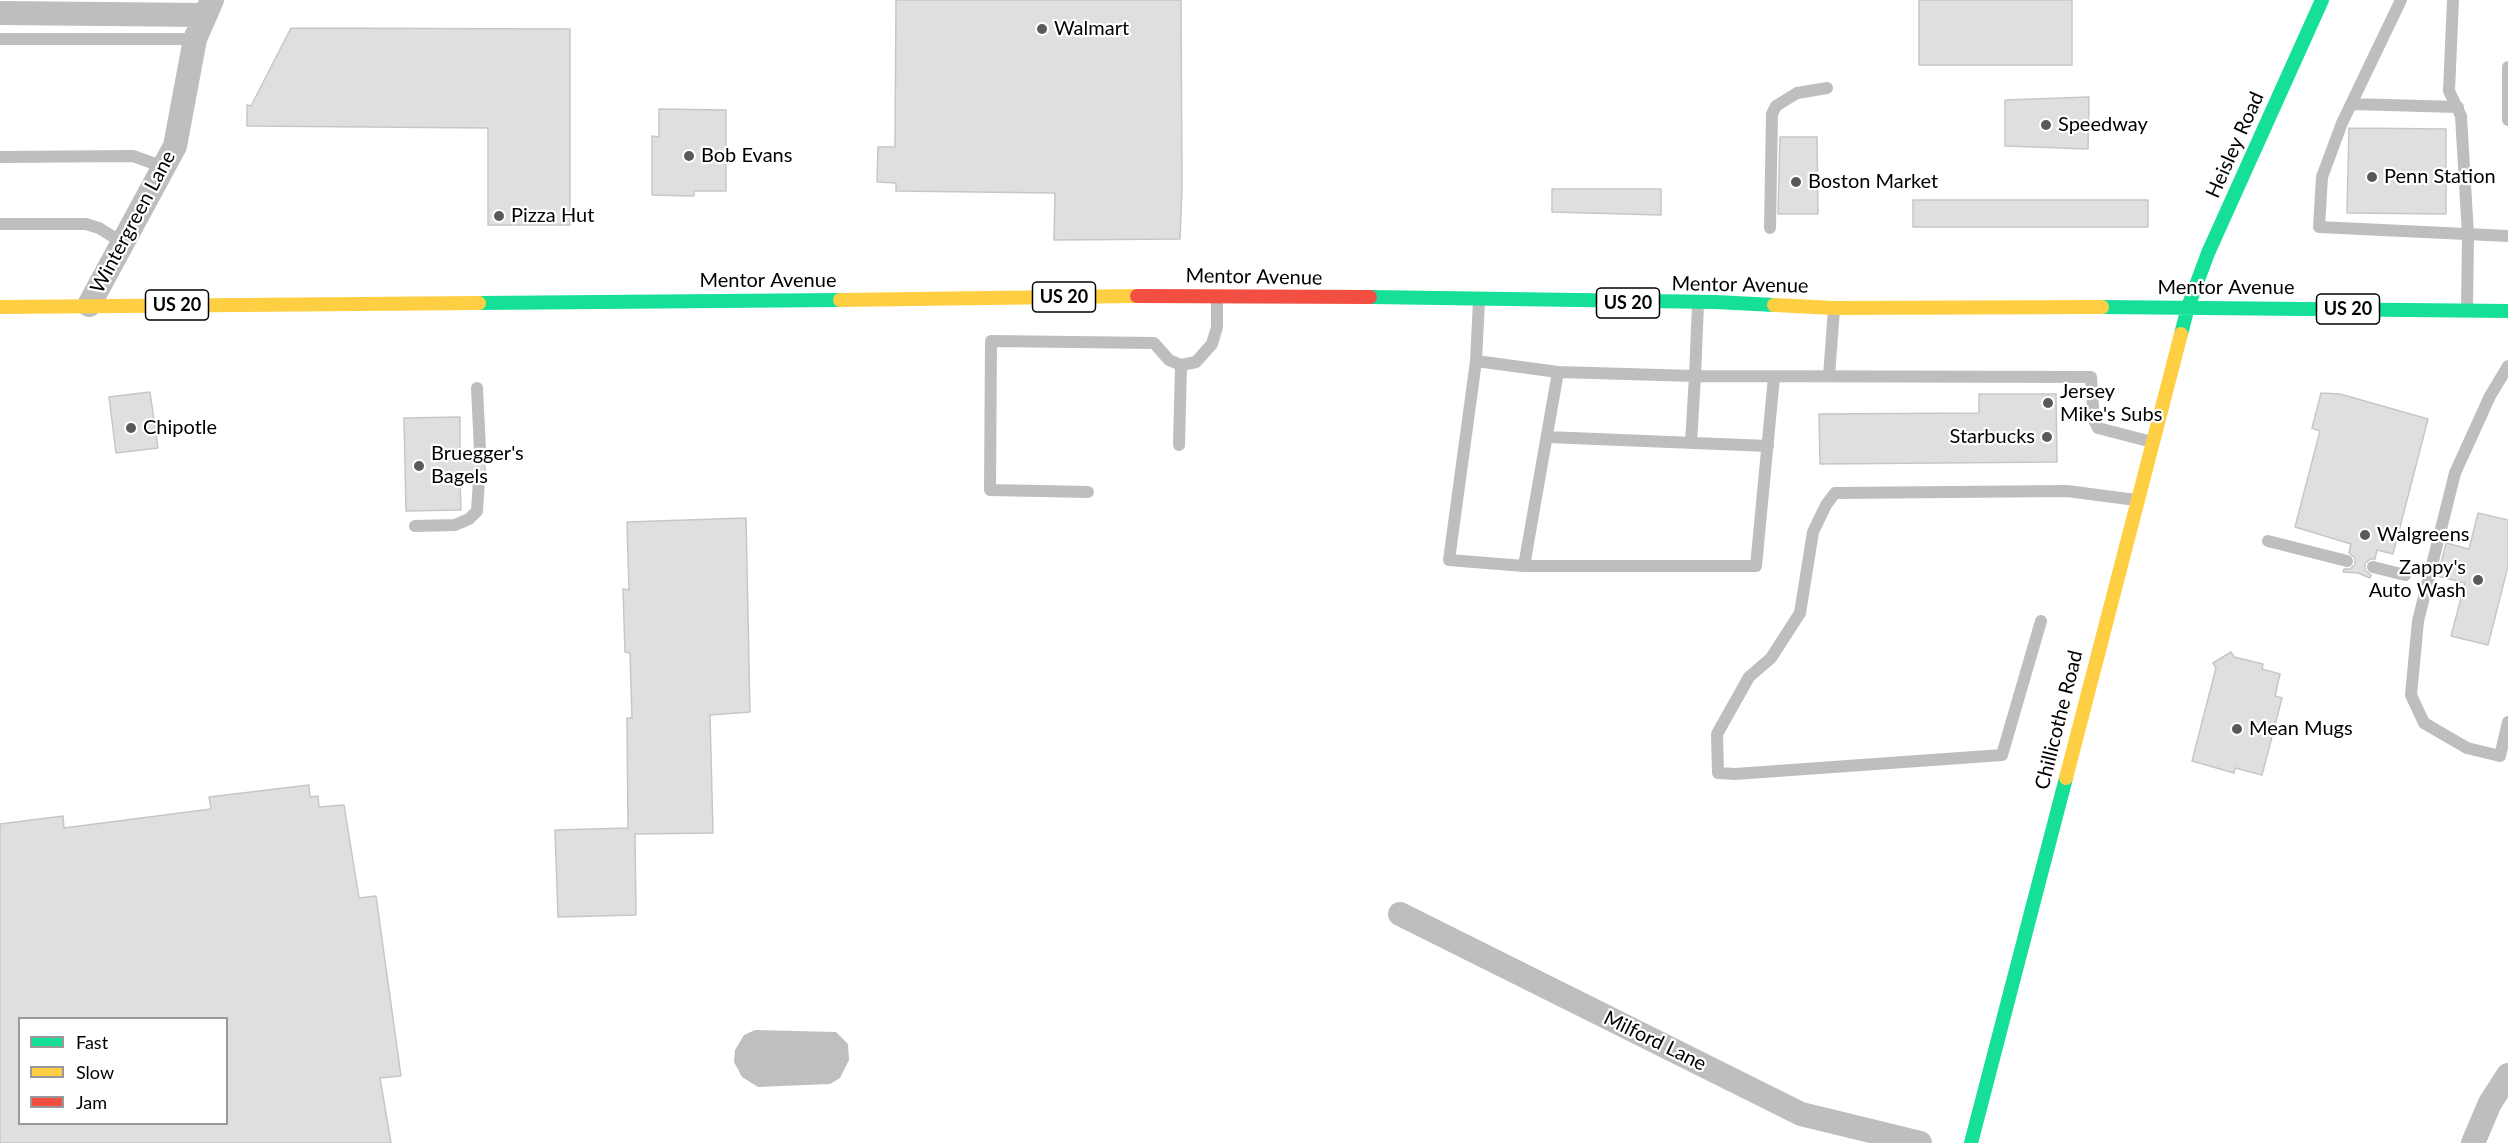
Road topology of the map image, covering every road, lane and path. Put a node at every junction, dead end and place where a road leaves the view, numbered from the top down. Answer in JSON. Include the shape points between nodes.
{"nodes":[{"id":1,"x":2322,"y":0,"type":"edge"},
{"id":2,"x":2401,"y":0,"type":"edge"},
{"id":3,"x":2453,"y":0,"type":"edge"},
{"id":4,"x":208,"y":7,"type":"edge"},
{"id":5,"x":0,"y":13,"type":"edge"},
{"id":6,"x":0,"y":39,"type":"edge"},
{"id":7,"x":195,"y":39,"type":"junction"},
{"id":8,"x":2508,"y":67,"type":"edge"},
{"id":9,"x":1827,"y":88,"type":"dead end"},
{"id":10,"x":2351,"y":104,"type":"junction"},
{"id":11,"x":2458,"y":107,"type":"junction"},
{"id":12,"x":2508,"y":120,"type":"edge"},
{"id":13,"x":0,"y":157,"type":"edge"},
{"id":14,"x":164,"y":167,"type":"junction"},
{"id":15,"x":0,"y":225,"type":"edge"},
{"id":16,"x":1770,"y":228,"type":"dead end"},
{"id":17,"x":2468,"y":235,"type":"junction"},
{"id":18,"x":2508,"y":236,"type":"edge"},
{"id":19,"x":123,"y":243,"type":"junction"},
{"id":20,"x":1216,"y":295,"type":"junction"},
{"id":21,"x":1479,"y":300,"type":"junction"},
{"id":22,"x":1698,"y":303,"type":"junction"},
{"id":23,"x":89,"y":305,"type":"junction"},
{"id":24,"x":0,"y":307,"type":"edge"},
{"id":25,"x":2188,"y":307,"type":"junction"},
{"id":26,"x":1834,"y":308,"type":"junction"},
{"id":27,"x":2467,"y":310,"type":"junction"},
{"id":28,"x":2508,"y":311,"type":"edge"},
{"id":29,"x":1476,"y":361,"type":"junction"},
{"id":30,"x":1181,"y":365,"type":"junction"},
{"id":31,"x":2508,"y":366,"type":"edge"},
{"id":32,"x":1558,"y":372,"type":"junction"},
{"id":33,"x":1695,"y":376,"type":"junction"},
{"id":34,"x":1829,"y":376,"type":"junction"},
{"id":35,"x":1774,"y":377,"type":"junction"},
{"id":36,"x":477,"y":388,"type":"dead end"},
{"id":37,"x":1547,"y":437,"type":"junction"},
{"id":38,"x":2152,"y":442,"type":"junction"},
{"id":39,"x":1691,"y":443,"type":"junction"},
{"id":40,"x":1179,"y":445,"type":"dead end"},
{"id":41,"x":1768,"y":446,"type":"junction"},
{"id":42,"x":480,"y":450,"type":"dead end"},
{"id":43,"x":479,"y":480,"type":"dead end"},
{"id":44,"x":1088,"y":492,"type":"dead end"},
{"id":45,"x":2136,"y":500,"type":"junction"},
{"id":46,"x":415,"y":526,"type":"dead end"},
{"id":47,"x":2268,"y":541,"type":"dead end"},
{"id":48,"x":2347,"y":561,"type":"dead end"},
{"id":49,"x":1524,"y":566,"type":"junction"},
{"id":50,"x":2373,"y":567,"type":"dead end"},
{"id":51,"x":2405,"y":575,"type":"dead end"},
{"id":52,"x":2041,"y":621,"type":"dead end"},
{"id":53,"x":2508,"y":722,"type":"edge"},
{"id":54,"x":1400,"y":914,"type":"dead end"},
{"id":55,"x":2508,"y":1075,"type":"edge"},
{"id":56,"x":1920,"y":1143,"type":"edge"},
{"id":57,"x":1971,"y":1143,"type":"edge"},
{"id":58,"x":2473,"y":1143,"type":"edge"}],
"edges":[{"from":1,"to":25,"type":"main road","name":"Heisley Road","via":[[2208,253]]},
{"from":2,"to":10,"type":"lane"},
{"from":3,"to":11,"type":"lane","via":[[2449,92]]},
{"from":4,"to":5,"type":"street"},
{"from":4,"to":7,"type":"street","name":"Wintergreen Lane"},
{"from":6,"to":7,"type":"lane"},
{"from":7,"to":14,"type":"street","name":"Wintergreen Lane","via":[[175,146]]},
{"from":8,"to":12,"type":"lane"},
{"from":9,"to":16,"type":"lane","via":[[1797,93],[1776,106],[1772,114]]},
{"from":10,"to":11,"type":"lane"},
{"from":10,"to":17,"type":"lane","via":[[2322,177],[2319,227]]},
{"from":11,"to":17,"type":"lane"},
{"from":13,"to":14,"type":"lane","via":[[133,156]]},
{"from":14,"to":19,"type":"street","name":"Wintergreen Lane"},
{"from":15,"to":19,"type":"lane","via":[[86,224]]},
{"from":17,"to":18,"type":"lane"},
{"from":17,"to":27,"type":"lane"},
{"from":19,"to":23,"type":"street","name":"Wintergreen Lane"},
{"from":20,"to":21,"type":"main road","name":"Mentor Avenue","number":"US 20"},
{"from":20,"to":23,"type":"main road","name":"Mentor Avenue","number":"US 20"},
{"from":20,"to":30,"type":"lane","via":[[1217,327],[1212,344],[1196,363]]},
{"from":21,"to":22,"type":"main road","name":"Mentor Avenue","number":"US 20"},
{"from":21,"to":29,"type":"lane"},
{"from":22,"to":26,"type":"main road","name":"Mentor Avenue","number":"US 20"},
{"from":22,"to":33,"type":"lane"},
{"from":23,"to":24,"type":"main road","name":"Mentor Avenue","number":"US 20"},
{"from":25,"to":26,"type":"main road","name":"Mentor Avenue","number":"US 20"},
{"from":25,"to":27,"type":"main road","name":"Mentor Avenue","number":"US 20"},
{"from":25,"to":38,"type":"main road","name":"Chillicothe Road"},
{"from":26,"to":34,"type":"lane"},
{"from":27,"to":28,"type":"main road","name":"Mentor Avenue","number":"US 20"},
{"from":29,"to":32,"type":"lane"},
{"from":29,"to":49,"type":"lane","via":[[1449,560]]},
{"from":30,"to":40,"type":"lane"},
{"from":30,"to":44,"type":"lane","via":[[1169,360],[1154,343],[991,341],[990,490]]},
{"from":31,"to":53,"type":"lane","via":[[2455,473],[2418,621],[2411,695],[2424,723],[2467,748],[2500,756]]},
{"from":32,"to":33,"type":"lane"},
{"from":32,"to":37,"type":"lane"},
{"from":33,"to":35,"type":"lane"},
{"from":33,"to":39,"type":"lane"},
{"from":34,"to":35,"type":"lane"},
{"from":34,"to":38,"type":"lane","via":[[2091,377],[2098,428]]},
{"from":35,"to":41,"type":"lane"},
{"from":36,"to":42,"type":"lane"},
{"from":37,"to":39,"type":"lane"},
{"from":37,"to":49,"type":"lane"},
{"from":38,"to":45,"type":"main road","name":"Chillicothe Road"},
{"from":39,"to":41,"type":"lane"},
{"from":41,"to":49,"type":"lane","via":[[1756,566]]},
{"from":43,"to":46,"type":"lane","via":[[477,511],[469,519],[455,525]]},
{"from":45,"to":52,"type":"lane","via":[[2067,491],[1835,493],[1813,532],[1800,613],[1771,658],[1749,677],[1717,734],[1718,773],[2002,755]]},
{"from":45,"to":57,"type":"main road","name":"Chillicothe Road"},
{"from":47,"to":48,"type":"lane"},
{"from":50,"to":51,"type":"lane"},
{"from":54,"to":56,"type":"street","name":"Milford Lane","via":[[1801,1114]]},
{"from":55,"to":58,"type":"street","via":[[2490,1103]]}]}
